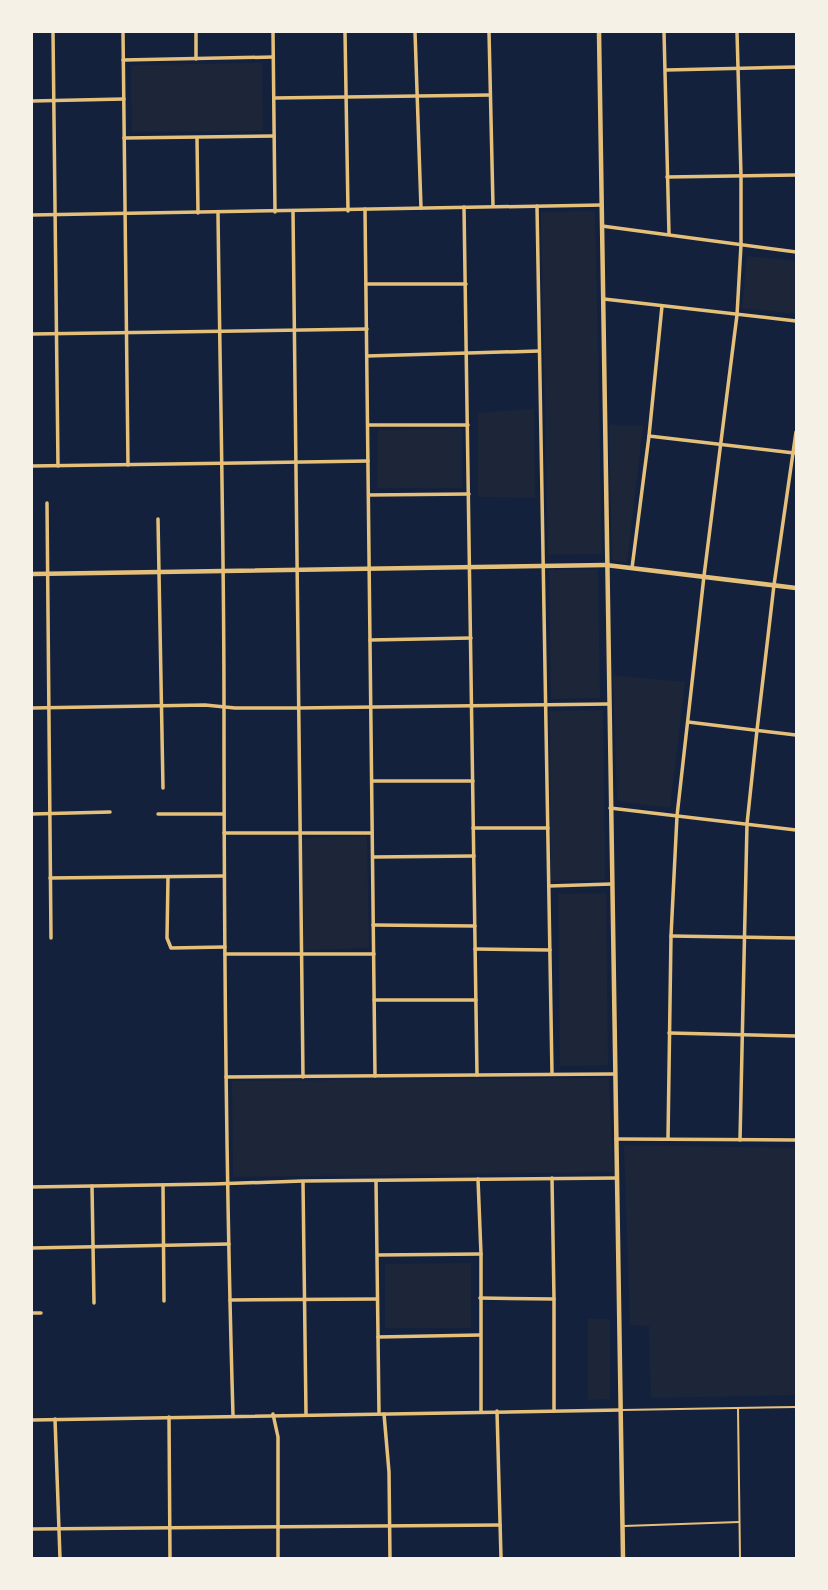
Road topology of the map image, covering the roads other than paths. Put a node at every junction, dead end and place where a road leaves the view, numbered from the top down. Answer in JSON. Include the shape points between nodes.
{"nodes":[{"id":1,"x":53,"y":32,"type":"edge"},
{"id":2,"x":123,"y":32,"type":"edge"},
{"id":3,"x":196,"y":32,"type":"edge"},
{"id":4,"x":273,"y":32,"type":"edge"},
{"id":5,"x":345,"y":32,"type":"edge"},
{"id":6,"x":415,"y":32,"type":"edge"},
{"id":7,"x":489,"y":32,"type":"edge"},
{"id":8,"x":599,"y":32,"type":"edge"},
{"id":9,"x":664,"y":32,"type":"edge"},
{"id":10,"x":737,"y":32,"type":"edge"},
{"id":11,"x":273,"y":57,"type":"junction"},
{"id":12,"x":196,"y":59,"type":"junction"},
{"id":13,"x":123,"y":60,"type":"junction"},
{"id":14,"x":796,"y":67,"type":"edge"},
{"id":15,"x":737,"y":69,"type":"junction"},
{"id":16,"x":665,"y":70,"type":"junction"},
{"id":17,"x":490,"y":95,"type":"junction"},
{"id":18,"x":416,"y":96,"type":"junction"},
{"id":19,"x":274,"y":98,"type":"junction"},
{"id":20,"x":346,"y":98,"type":"junction"},
{"id":21,"x":124,"y":99,"type":"junction"},
{"id":22,"x":54,"y":100,"type":"junction"},
{"id":23,"x":32,"y":101,"type":"edge"},
{"id":24,"x":274,"y":136,"type":"junction"},
{"id":25,"x":197,"y":137,"type":"junction"},
{"id":26,"x":124,"y":138,"type":"junction"},
{"id":27,"x":796,"y":175,"type":"edge"},
{"id":28,"x":741,"y":176,"type":"junction"},
{"id":29,"x":667,"y":177,"type":"junction"},
{"id":30,"x":602,"y":205,"type":"junction"},
{"id":31,"x":464,"y":206,"type":"junction"},
{"id":32,"x":493,"y":206,"type":"junction"},
{"id":33,"x":537,"y":206,"type":"junction"},
{"id":34,"x":421,"y":208,"type":"junction"},
{"id":35,"x":365,"y":209,"type":"junction"},
{"id":36,"x":293,"y":211,"type":"junction"},
{"id":37,"x":348,"y":211,"type":"junction"},
{"id":38,"x":218,"y":212,"type":"junction"},
{"id":39,"x":275,"y":212,"type":"junction"},
{"id":40,"x":198,"y":213,"type":"junction"},
{"id":41,"x":125,"y":214,"type":"junction"},
{"id":42,"x":32,"y":215,"type":"edge"},
{"id":43,"x":55,"y":215,"type":"junction"},
{"id":44,"x":602,"y":226,"type":"junction"},
{"id":45,"x":669,"y":234,"type":"junction"},
{"id":46,"x":741,"y":245,"type":"junction"},
{"id":47,"x":796,"y":252,"type":"edge"},
{"id":48,"x":366,"y":284,"type":"junction"},
{"id":49,"x":466,"y":284,"type":"junction"},
{"id":50,"x":602,"y":299,"type":"junction"},
{"id":51,"x":662,"y":306,"type":"junction"},
{"id":52,"x":737,"y":315,"type":"junction"},
{"id":53,"x":796,"y":321,"type":"edge"},
{"id":54,"x":367,"y":329,"type":"junction"},
{"id":55,"x":295,"y":330,"type":"junction"},
{"id":56,"x":220,"y":331,"type":"junction"},
{"id":57,"x":126,"y":333,"type":"junction"},
{"id":58,"x":32,"y":334,"type":"edge"},
{"id":59,"x":57,"y":334,"type":"junction"},
{"id":60,"x":540,"y":351,"type":"junction"},
{"id":61,"x":467,"y":354,"type":"junction"},
{"id":62,"x":367,"y":356,"type":"junction"},
{"id":63,"x":368,"y":425,"type":"junction"},
{"id":64,"x":468,"y":425,"type":"junction"},
{"id":65,"x":796,"y":432,"type":"edge"},
{"id":66,"x":649,"y":436,"type":"junction"},
{"id":67,"x":721,"y":443,"type":"junction"},
{"id":68,"x":795,"y":453,"type":"edge"},
{"id":69,"x":368,"y":461,"type":"junction"},
{"id":70,"x":296,"y":462,"type":"junction"},
{"id":71,"x":221,"y":463,"type":"junction"},
{"id":72,"x":128,"y":465,"type":"junction"},
{"id":73,"x":32,"y":466,"type":"edge"},
{"id":74,"x":58,"y":466,"type":"junction"},
{"id":75,"x":469,"y":494,"type":"junction"},
{"id":76,"x":368,"y":495,"type":"junction"},
{"id":77,"x":47,"y":503,"type":"dead end"},
{"id":78,"x":158,"y":519,"type":"dead end"},
{"id":79,"x":606,"y":565,"type":"junction"},
{"id":80,"x":543,"y":566,"type":"junction"},
{"id":81,"x":470,"y":567,"type":"junction"},
{"id":82,"x":632,"y":568,"type":"junction"},
{"id":83,"x":369,"y":569,"type":"junction"},
{"id":84,"x":298,"y":570,"type":"junction"},
{"id":85,"x":222,"y":571,"type":"junction"},
{"id":86,"x":158,"y":572,"type":"junction"},
{"id":87,"x":47,"y":573,"type":"junction"},
{"id":88,"x":32,"y":574,"type":"edge"},
{"id":89,"x":704,"y":576,"type":"junction"},
{"id":90,"x":774,"y":585,"type":"junction"},
{"id":91,"x":796,"y":588,"type":"edge"},
{"id":92,"x":471,"y":638,"type":"junction"},
{"id":93,"x":370,"y":639,"type":"junction"},
{"id":94,"x":609,"y":704,"type":"junction"},
{"id":95,"x":545,"y":705,"type":"junction"},
{"id":96,"x":161,"y":706,"type":"junction"},
{"id":97,"x":49,"y":707,"type":"junction"},
{"id":98,"x":224,"y":707,"type":"junction"},
{"id":99,"x":371,"y":707,"type":"junction"},
{"id":100,"x":472,"y":707,"type":"junction"},
{"id":101,"x":32,"y":708,"type":"edge"},
{"id":102,"x":299,"y":708,"type":"junction"},
{"id":103,"x":688,"y":722,"type":"junction"},
{"id":104,"x":757,"y":730,"type":"junction"},
{"id":105,"x":796,"y":734,"type":"edge"},
{"id":106,"x":372,"y":781,"type":"junction"},
{"id":107,"x":473,"y":781,"type":"junction"},
{"id":108,"x":163,"y":788,"type":"dead end"},
{"id":109,"x":610,"y":808,"type":"junction"},
{"id":110,"x":110,"y":812,"type":"dead end"},
{"id":111,"x":32,"y":814,"type":"edge"},
{"id":112,"x":50,"y":814,"type":"junction"},
{"id":113,"x":158,"y":814,"type":"dead end"},
{"id":114,"x":223,"y":814,"type":"junction"},
{"id":115,"x":677,"y":816,"type":"junction"},
{"id":116,"x":747,"y":824,"type":"junction"},
{"id":117,"x":474,"y":828,"type":"junction"},
{"id":118,"x":548,"y":828,"type":"junction"},
{"id":119,"x":796,"y":830,"type":"edge"},
{"id":120,"x":300,"y":832,"type":"junction"},
{"id":121,"x":223,"y":833,"type":"junction"},
{"id":122,"x":372,"y":833,"type":"junction"},
{"id":123,"x":474,"y":856,"type":"junction"},
{"id":124,"x":373,"y":857,"type":"junction"},
{"id":125,"x":224,"y":876,"type":"junction"},
{"id":126,"x":168,"y":877,"type":"junction"},
{"id":127,"x":50,"y":878,"type":"junction"},
{"id":128,"x":612,"y":884,"type":"junction"},
{"id":129,"x":549,"y":886,"type":"junction"},
{"id":130,"x":373,"y":925,"type":"junction"},
{"id":131,"x":475,"y":926,"type":"junction"},
{"id":132,"x":671,"y":936,"type":"junction"},
{"id":133,"x":51,"y":937,"type":"dead end"},
{"id":134,"x":744,"y":937,"type":"junction"},
{"id":135,"x":796,"y":938,"type":"edge"},
{"id":136,"x":225,"y":947,"type":"junction"},
{"id":137,"x":475,"y":949,"type":"junction"},
{"id":138,"x":550,"y":950,"type":"junction"},
{"id":139,"x":225,"y":954,"type":"junction"},
{"id":140,"x":302,"y":954,"type":"junction"},
{"id":141,"x":374,"y":954,"type":"junction"},
{"id":142,"x":374,"y":1000,"type":"junction"},
{"id":143,"x":476,"y":1000,"type":"junction"},
{"id":144,"x":669,"y":1032,"type":"junction"},
{"id":145,"x":742,"y":1035,"type":"junction"},
{"id":146,"x":796,"y":1036,"type":"edge"},
{"id":147,"x":552,"y":1074,"type":"junction"},
{"id":148,"x":615,"y":1074,"type":"junction"},
{"id":149,"x":477,"y":1075,"type":"junction"},
{"id":150,"x":375,"y":1076,"type":"junction"},
{"id":151,"x":226,"y":1077,"type":"junction"},
{"id":152,"x":303,"y":1077,"type":"junction"},
{"id":153,"x":616,"y":1139,"type":"junction"},
{"id":154,"x":667,"y":1139,"type":"junction"},
{"id":155,"x":740,"y":1140,"type":"junction"},
{"id":156,"x":796,"y":1140,"type":"edge"},
{"id":157,"x":552,"y":1178,"type":"junction"},
{"id":158,"x":617,"y":1178,"type":"junction"},
{"id":159,"x":478,"y":1179,"type":"junction"},
{"id":160,"x":376,"y":1180,"type":"junction"},
{"id":161,"x":303,"y":1181,"type":"junction"},
{"id":162,"x":228,"y":1184,"type":"junction"},
{"id":163,"x":163,"y":1185,"type":"junction"},
{"id":164,"x":92,"y":1186,"type":"junction"},
{"id":165,"x":32,"y":1187,"type":"edge"},
{"id":166,"x":229,"y":1244,"type":"junction"},
{"id":167,"x":163,"y":1245,"type":"junction"},
{"id":168,"x":93,"y":1247,"type":"junction"},
{"id":169,"x":32,"y":1248,"type":"edge"},
{"id":170,"x":481,"y":1254,"type":"junction"},
{"id":171,"x":377,"y":1255,"type":"junction"},
{"id":172,"x":480,"y":1298,"type":"junction"},
{"id":173,"x":304,"y":1299,"type":"junction"},
{"id":174,"x":377,"y":1299,"type":"junction"},
{"id":175,"x":554,"y":1299,"type":"junction"},
{"id":176,"x":230,"y":1300,"type":"junction"},
{"id":177,"x":164,"y":1301,"type":"dead end"},
{"id":178,"x":94,"y":1303,"type":"dead end"},
{"id":179,"x":32,"y":1313,"type":"edge"},
{"id":180,"x":41,"y":1313,"type":"dead end"},
{"id":181,"x":480,"y":1335,"type":"junction"},
{"id":182,"x":378,"y":1337,"type":"junction"},
{"id":183,"x":796,"y":1407,"type":"edge"},
{"id":184,"x":738,"y":1408,"type":"junction"},
{"id":185,"x":554,"y":1410,"type":"junction"},
{"id":186,"x":621,"y":1410,"type":"junction"},
{"id":187,"x":481,"y":1411,"type":"junction"},
{"id":188,"x":497,"y":1411,"type":"junction"},
{"id":189,"x":381,"y":1413,"type":"junction"},
{"id":190,"x":306,"y":1414,"type":"junction"},
{"id":191,"x":233,"y":1415,"type":"junction"},
{"id":192,"x":274,"y":1415,"type":"junction"},
{"id":193,"x":169,"y":1417,"type":"junction"},
{"id":194,"x":55,"y":1419,"type":"junction"},
{"id":195,"x":32,"y":1420,"type":"edge"},
{"id":196,"x":739,"y":1522,"type":"junction"},
{"id":197,"x":500,"y":1525,"type":"junction"},
{"id":198,"x":390,"y":1526,"type":"junction"},
{"id":199,"x":623,"y":1526,"type":"junction"},
{"id":200,"x":278,"y":1527,"type":"junction"},
{"id":201,"x":170,"y":1528,"type":"junction"},
{"id":202,"x":32,"y":1529,"type":"edge"},
{"id":203,"x":58,"y":1529,"type":"junction"},
{"id":204,"x":60,"y":1559,"type":"edge"},
{"id":205,"x":170,"y":1559,"type":"edge"},
{"id":206,"x":278,"y":1559,"type":"edge"},
{"id":207,"x":390,"y":1559,"type":"edge"},
{"id":208,"x":501,"y":1559,"type":"edge"},
{"id":209,"x":623,"y":1559,"type":"edge"},
{"id":210,"x":740,"y":1559,"type":"edge"}],
"edges":[{"from":1,"to":22,"type":"street"},
{"from":2,"to":13,"type":"street"},
{"from":3,"to":12,"type":"street"},
{"from":4,"to":11,"type":"street"},
{"from":5,"to":20,"type":"street"},
{"from":6,"to":18,"type":"street"},
{"from":7,"to":17,"type":"street"},
{"from":8,"to":30,"type":"main road"},
{"from":9,"to":16,"type":"street"},
{"from":10,"to":15,"type":"street"},
{"from":11,"to":12,"type":"street"},
{"from":11,"to":19,"type":"street"},
{"from":12,"to":13,"type":"street"},
{"from":13,"to":21,"type":"street"},
{"from":14,"to":15,"type":"street"},
{"from":15,"to":16,"type":"street"},
{"from":15,"to":28,"type":"street"},
{"from":16,"to":29,"type":"street"},
{"from":17,"to":18,"type":"street"},
{"from":17,"to":32,"type":"street"},
{"from":18,"to":20,"type":"street"},
{"from":18,"to":34,"type":"street"},
{"from":19,"to":20,"type":"street"},
{"from":19,"to":24,"type":"street"},
{"from":20,"to":37,"type":"street"},
{"from":21,"to":22,"type":"street"},
{"from":21,"to":26,"type":"street"},
{"from":22,"to":23,"type":"street"},
{"from":22,"to":43,"type":"street"},
{"from":24,"to":25,"type":"street"},
{"from":24,"to":39,"type":"street"},
{"from":25,"to":26,"type":"street"},
{"from":25,"to":40,"type":"street"},
{"from":26,"to":41,"type":"street"},
{"from":27,"to":28,"type":"street"},
{"from":28,"to":29,"type":"street"},
{"from":28,"to":46,"type":"street"},
{"from":29,"to":45,"type":"street"},
{"from":30,"to":33,"type":"street"},
{"from":30,"to":44,"type":"main road"},
{"from":31,"to":32,"type":"street"},
{"from":31,"to":34,"type":"street"},
{"from":31,"to":49,"type":"street"},
{"from":32,"to":33,"type":"street"},
{"from":33,"to":60,"type":"street"},
{"from":34,"to":35,"type":"street"},
{"from":35,"to":37,"type":"street"},
{"from":35,"to":48,"type":"street"},
{"from":36,"to":37,"type":"street"},
{"from":36,"to":39,"type":"street"},
{"from":36,"to":55,"type":"street"},
{"from":38,"to":39,"type":"street"},
{"from":38,"to":40,"type":"street"},
{"from":38,"to":56,"type":"street"},
{"from":40,"to":41,"type":"street"},
{"from":41,"to":43,"type":"street"},
{"from":41,"to":57,"type":"street"},
{"from":42,"to":43,"type":"street"},
{"from":43,"to":59,"type":"street"},
{"from":44,"to":45,"type":"street"},
{"from":44,"to":50,"type":"main road"},
{"from":45,"to":46,"type":"street"},
{"from":46,"to":47,"type":"street"},
{"from":46,"to":52,"type":"street"},
{"from":48,"to":49,"type":"street"},
{"from":48,"to":54,"type":"street"},
{"from":49,"to":61,"type":"street"},
{"from":50,"to":51,"type":"street"},
{"from":50,"to":79,"type":"main road"},
{"from":51,"to":52,"type":"street"},
{"from":51,"to":66,"type":"street"},
{"from":52,"to":53,"type":"street"},
{"from":52,"to":67,"type":"street"},
{"from":54,"to":55,"type":"street"},
{"from":54,"to":62,"type":"street"},
{"from":55,"to":56,"type":"street"},
{"from":55,"to":70,"type":"street"},
{"from":56,"to":57,"type":"street"},
{"from":56,"to":71,"type":"street"},
{"from":57,"to":59,"type":"street"},
{"from":57,"to":72,"type":"street"},
{"from":58,"to":59,"type":"street"},
{"from":59,"to":74,"type":"street"},
{"from":60,"to":61,"type":"street"},
{"from":60,"to":80,"type":"street"},
{"from":61,"to":62,"type":"street"},
{"from":61,"to":64,"type":"street"},
{"from":62,"to":63,"type":"street"},
{"from":63,"to":64,"type":"street"},
{"from":63,"to":69,"type":"street"},
{"from":64,"to":75,"type":"street"},
{"from":65,"to":68,"type":"street"},
{"from":66,"to":67,"type":"street"},
{"from":66,"to":82,"type":"street"},
{"from":67,"to":68,"type":"street"},
{"from":67,"to":89,"type":"street"},
{"from":68,"to":90,"type":"street"},
{"from":69,"to":70,"type":"street"},
{"from":69,"to":76,"type":"street"},
{"from":70,"to":71,"type":"street"},
{"from":70,"to":84,"type":"street"},
{"from":71,"to":72,"type":"street"},
{"from":71,"to":85,"type":"street"},
{"from":72,"to":74,"type":"street"},
{"from":73,"to":74,"type":"street"},
{"from":75,"to":76,"type":"street"},
{"from":75,"to":81,"type":"street"},
{"from":76,"to":83,"type":"street"},
{"from":77,"to":87,"type":"street"},
{"from":78,"to":86,"type":"street"},
{"from":79,"to":80,"type":"main road"},
{"from":79,"to":82,"type":"main road"},
{"from":79,"to":94,"type":"main road"},
{"from":80,"to":81,"type":"main road"},
{"from":80,"to":95,"type":"street"},
{"from":81,"to":83,"type":"main road"},
{"from":81,"to":92,"type":"street"},
{"from":82,"to":89,"type":"main road"},
{"from":83,"to":84,"type":"main road"},
{"from":83,"to":93,"type":"street"},
{"from":84,"to":85,"type":"main road"},
{"from":84,"to":102,"type":"street"},
{"from":85,"to":86,"type":"main road"},
{"from":85,"to":98,"type":"street"},
{"from":86,"to":87,"type":"main road"},
{"from":86,"to":96,"type":"street"},
{"from":87,"to":88,"type":"main road"},
{"from":87,"to":97,"type":"street"},
{"from":89,"to":90,"type":"main road"},
{"from":89,"to":103,"type":"street"},
{"from":90,"to":91,"type":"main road"},
{"from":90,"to":104,"type":"street"},
{"from":92,"to":93,"type":"street"},
{"from":92,"to":100,"type":"street"},
{"from":93,"to":99,"type":"street"},
{"from":94,"to":95,"type":"street"},
{"from":94,"to":109,"type":"main road"},
{"from":95,"to":100,"type":"street"},
{"from":95,"to":118,"type":"street"},
{"from":96,"to":97,"type":"street"},
{"from":96,"to":98,"type":"street"},
{"from":96,"to":108,"type":"street"},
{"from":97,"to":101,"type":"street"},
{"from":97,"to":112,"type":"street"},
{"from":98,"to":102,"type":"street"},
{"from":98,"to":114,"type":"street"},
{"from":99,"to":100,"type":"street"},
{"from":99,"to":102,"type":"street"},
{"from":99,"to":106,"type":"street"},
{"from":100,"to":107,"type":"street"},
{"from":102,"to":120,"type":"street"},
{"from":103,"to":104,"type":"street"},
{"from":103,"to":115,"type":"street"},
{"from":104,"to":105,"type":"street"},
{"from":104,"to":116,"type":"street"},
{"from":106,"to":107,"type":"street"},
{"from":106,"to":122,"type":"street"},
{"from":107,"to":117,"type":"street"},
{"from":109,"to":115,"type":"street"},
{"from":109,"to":128,"type":"main road"},
{"from":110,"to":112,"type":"street"},
{"from":111,"to":112,"type":"street"},
{"from":112,"to":127,"type":"street"},
{"from":113,"to":114,"type":"street"},
{"from":114,"to":121,"type":"street"},
{"from":115,"to":116,"type":"street"},
{"from":115,"to":132,"type":"street"},
{"from":116,"to":119,"type":"street"},
{"from":116,"to":134,"type":"street"},
{"from":117,"to":118,"type":"street"},
{"from":117,"to":123,"type":"street"},
{"from":118,"to":129,"type":"street"},
{"from":120,"to":121,"type":"street"},
{"from":120,"to":122,"type":"street"},
{"from":120,"to":140,"type":"street"},
{"from":121,"to":125,"type":"street"},
{"from":122,"to":124,"type":"street"},
{"from":123,"to":124,"type":"street"},
{"from":123,"to":131,"type":"street"},
{"from":124,"to":130,"type":"street"},
{"from":125,"to":126,"type":"street"},
{"from":125,"to":136,"type":"street"},
{"from":126,"to":127,"type":"street"},
{"from":126,"to":136,"type":"street","via":[[167,938],[171,948]]},
{"from":127,"to":133,"type":"street"},
{"from":128,"to":129,"type":"street"},
{"from":128,"to":148,"type":"main road"},
{"from":129,"to":138,"type":"street"},
{"from":130,"to":131,"type":"street"},
{"from":130,"to":141,"type":"street"},
{"from":131,"to":137,"type":"street"},
{"from":132,"to":134,"type":"street"},
{"from":132,"to":144,"type":"street"},
{"from":134,"to":135,"type":"street"},
{"from":134,"to":145,"type":"street"},
{"from":136,"to":139,"type":"street"},
{"from":137,"to":138,"type":"street"},
{"from":137,"to":143,"type":"street"},
{"from":138,"to":147,"type":"street"},
{"from":139,"to":140,"type":"street"},
{"from":139,"to":151,"type":"street"},
{"from":140,"to":141,"type":"street"},
{"from":140,"to":152,"type":"street"},
{"from":141,"to":142,"type":"street"},
{"from":142,"to":143,"type":"street"},
{"from":142,"to":150,"type":"street"},
{"from":143,"to":149,"type":"street"},
{"from":144,"to":145,"type":"street"},
{"from":144,"to":154,"type":"street"},
{"from":145,"to":146,"type":"street"},
{"from":145,"to":155,"type":"street"},
{"from":147,"to":148,"type":"street"},
{"from":147,"to":149,"type":"street"},
{"from":148,"to":153,"type":"main road"},
{"from":149,"to":150,"type":"street"},
{"from":150,"to":152,"type":"street"},
{"from":151,"to":152,"type":"street"},
{"from":151,"to":162,"type":"street"},
{"from":153,"to":154,"type":"street"},
{"from":153,"to":158,"type":"main road"},
{"from":154,"to":155,"type":"street"},
{"from":155,"to":156,"type":"street"},
{"from":157,"to":158,"type":"street"},
{"from":157,"to":159,"type":"street"},
{"from":157,"to":175,"type":"street"},
{"from":158,"to":186,"type":"main road"},
{"from":159,"to":160,"type":"street"},
{"from":159,"to":170,"type":"street"},
{"from":160,"to":161,"type":"street"},
{"from":160,"to":171,"type":"street"},
{"from":161,"to":162,"type":"street"},
{"from":161,"to":173,"type":"street"},
{"from":162,"to":163,"type":"street"},
{"from":162,"to":166,"type":"street"},
{"from":163,"to":164,"type":"street"},
{"from":163,"to":167,"type":"street"},
{"from":164,"to":165,"type":"street"},
{"from":164,"to":168,"type":"street"},
{"from":166,"to":167,"type":"street"},
{"from":166,"to":176,"type":"street"},
{"from":167,"to":168,"type":"street"},
{"from":167,"to":177,"type":"street"},
{"from":168,"to":169,"type":"street"},
{"from":168,"to":178,"type":"street"},
{"from":170,"to":171,"type":"street"},
{"from":170,"to":172,"type":"street"},
{"from":171,"to":174,"type":"street"},
{"from":172,"to":175,"type":"street"},
{"from":172,"to":181,"type":"street"},
{"from":173,"to":174,"type":"street"},
{"from":173,"to":176,"type":"street"},
{"from":173,"to":190,"type":"street"},
{"from":174,"to":182,"type":"street"},
{"from":175,"to":185,"type":"street"},
{"from":176,"to":191,"type":"street"},
{"from":179,"to":180,"type":"street"},
{"from":181,"to":182,"type":"street"},
{"from":181,"to":187,"type":"street"},
{"from":182,"to":189,"type":"street"},
{"from":183,"to":184,"type":"lane"},
{"from":184,"to":186,"type":"lane"},
{"from":184,"to":196,"type":"lane"},
{"from":185,"to":186,"type":"street"},
{"from":185,"to":188,"type":"street"},
{"from":186,"to":199,"type":"main road"},
{"from":187,"to":188,"type":"street"},
{"from":187,"to":189,"type":"street"},
{"from":188,"to":197,"type":"street"},
{"from":189,"to":190,"type":"street"},
{"from":189,"to":198,"type":"street"},
{"from":190,"to":192,"type":"street"},
{"from":191,"to":192,"type":"street"},
{"from":191,"to":193,"type":"street"},
{"from":192,"to":200,"type":"street"},
{"from":193,"to":194,"type":"street"},
{"from":193,"to":201,"type":"street"},
{"from":194,"to":195,"type":"street"},
{"from":194,"to":203,"type":"street"},
{"from":196,"to":199,"type":"lane"},
{"from":196,"to":210,"type":"lane"},
{"from":197,"to":198,"type":"street"},
{"from":197,"to":208,"type":"street"},
{"from":198,"to":200,"type":"street"},
{"from":198,"to":207,"type":"street"},
{"from":199,"to":209,"type":"main road"},
{"from":200,"to":201,"type":"street"},
{"from":200,"to":206,"type":"street"},
{"from":201,"to":203,"type":"street"},
{"from":201,"to":205,"type":"street"},
{"from":202,"to":203,"type":"street"},
{"from":203,"to":204,"type":"street"}]}
